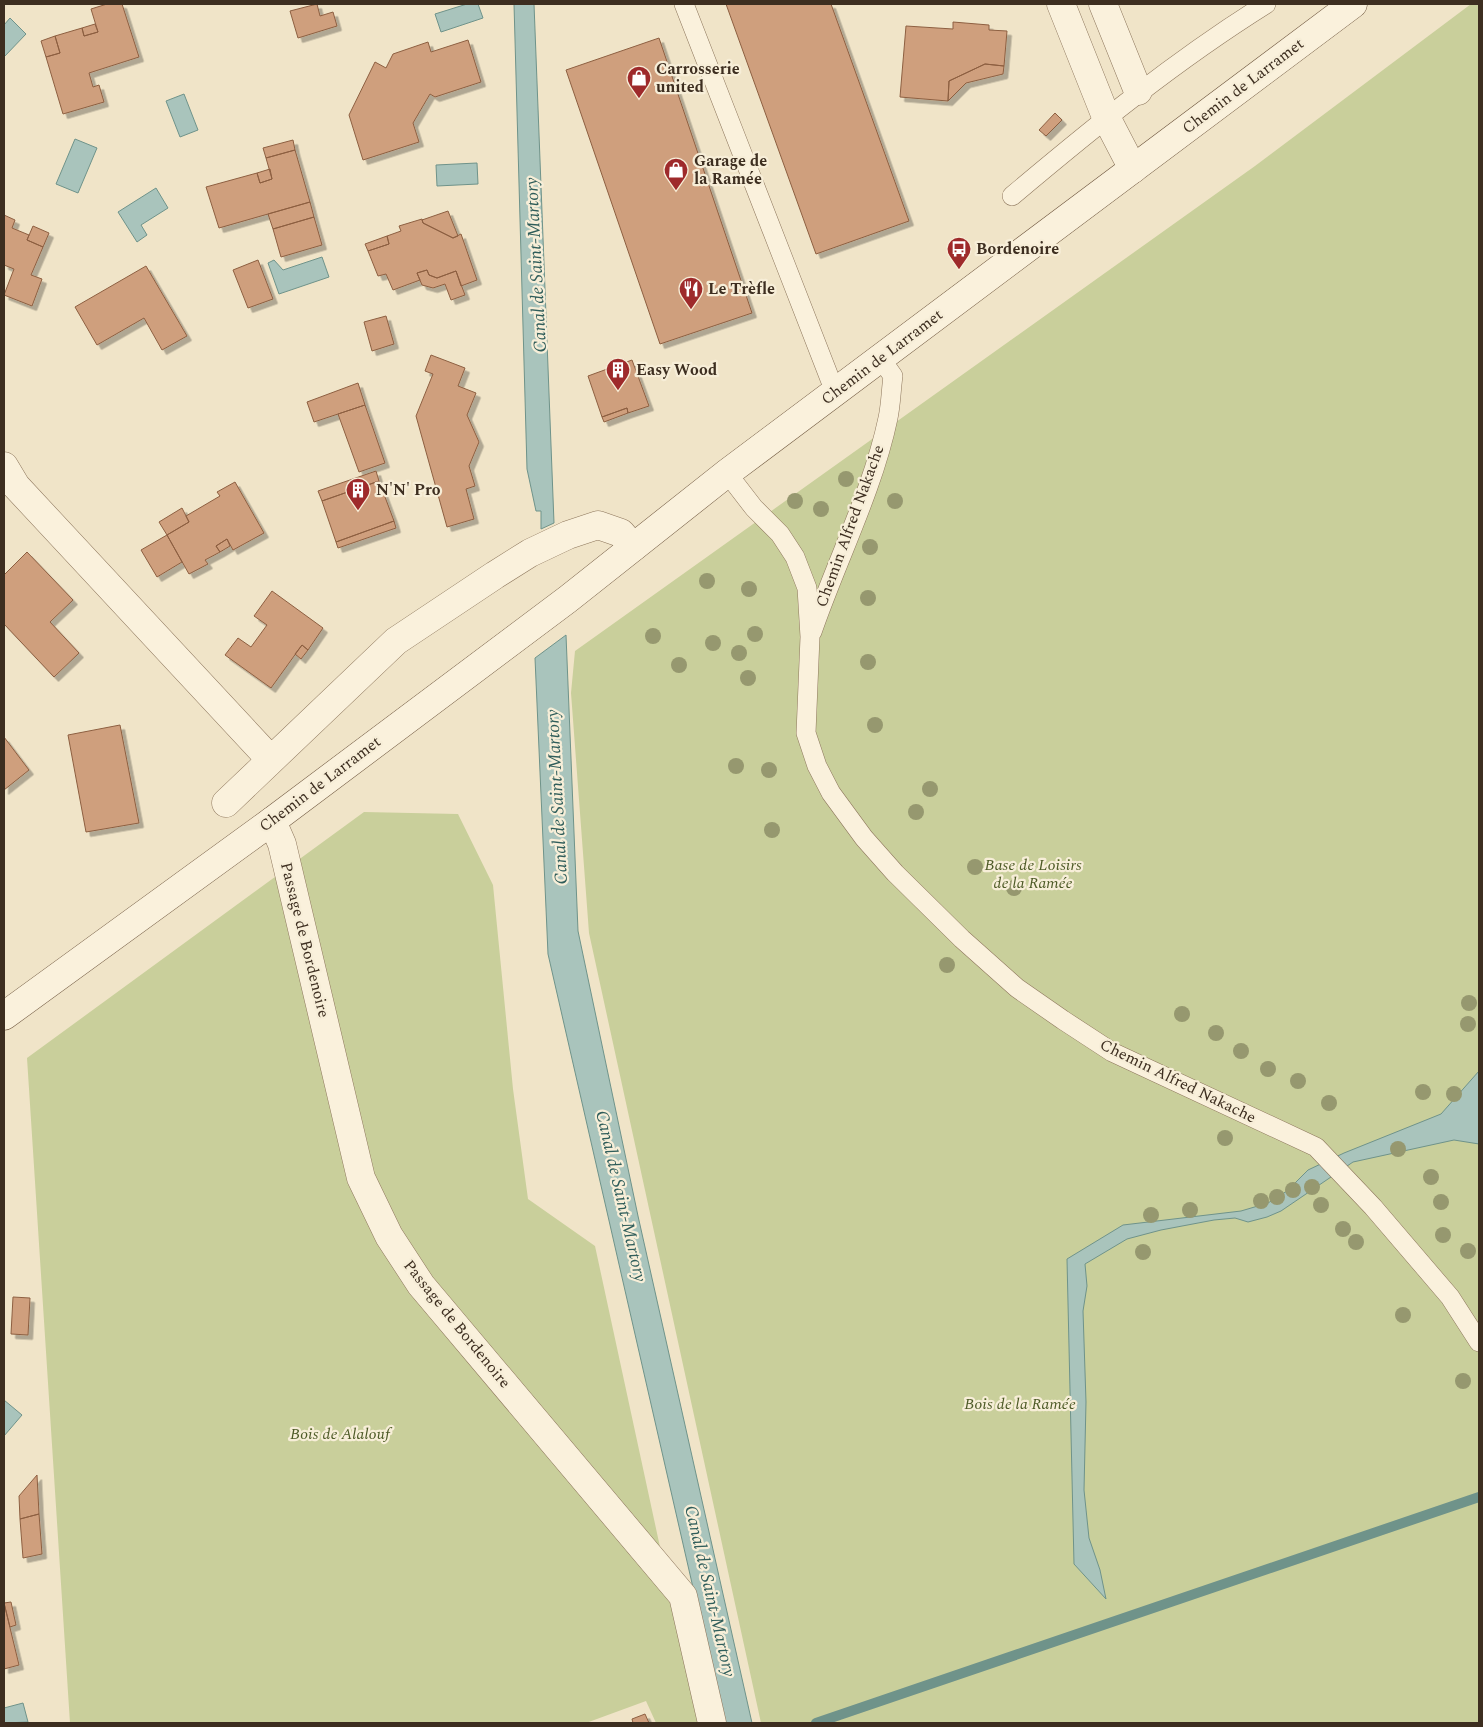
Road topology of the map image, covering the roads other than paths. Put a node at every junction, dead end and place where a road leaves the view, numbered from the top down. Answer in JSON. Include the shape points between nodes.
{"nodes":[{"id":1,"x":684,"y":4,"type":"edge"},
{"id":2,"x":1266,"y":4,"type":"edge"},
{"id":3,"x":1353,"y":4,"type":"edge"},
{"id":4,"x":1105,"y":9,"type":"edge"},
{"id":5,"x":1065,"y":16,"type":"edge"},
{"id":6,"x":1138,"y":91,"type":"junction"},
{"id":7,"x":1106,"y":117,"type":"junction"},
{"id":8,"x":1133,"y":169,"type":"junction"},
{"id":9,"x":1012,"y":196,"type":"dead end"},
{"id":10,"x":880,"y":359,"type":"junction"},
{"id":11,"x":835,"y":392,"type":"junction"},
{"id":12,"x":4,"y":466,"type":"edge"},
{"id":13,"x":727,"y":473,"type":"junction"},
{"id":14,"x":633,"y":548,"type":"junction"},
{"id":15,"x":810,"y":638,"type":"junction"},
{"id":16,"x":271,"y":760,"type":"junction"},
{"id":17,"x":226,"y":803,"type":"dead end"},
{"id":18,"x":272,"y":821,"type":"junction"},
{"id":19,"x":4,"y":1016,"type":"edge"},
{"id":20,"x":1479,"y":1342,"type":"edge"},
{"id":21,"x":712,"y":1723,"type":"edge"}],
"edges":[{"from":1,"to":11,"type":"lane"},
{"from":2,"to":6,"type":"lane"},
{"from":3,"to":8,"type":"street","name":"Chemin de Larramet"},
{"from":4,"to":5,"type":"street"},
{"from":4,"to":6,"type":"street"},
{"from":5,"to":7,"type":"street"},
{"from":6,"to":7,"type":"lane"},
{"from":7,"to":8,"type":"street"},
{"from":7,"to":9,"type":"lane"},
{"from":8,"to":10,"type":"street","name":"Chemin de Larramet"},
{"from":10,"to":11,"type":"street","name":"Chemin de Larramet"},
{"from":10,"to":15,"type":"lane","name":"Chemin Alfred Nakache","via":[[893,376],[888,417],[874,470]]},
{"from":11,"to":13,"type":"street","name":"Chemin de Larramet"},
{"from":12,"to":16,"type":"street","via":[[16,486]]},
{"from":13,"to":14,"type":"street","name":"Chemin de Larramet"},
{"from":13,"to":15,"type":"lane","name":"Chemin Alfred Nakache","via":[[795,556],[807,588]]},
{"from":14,"to":16,"type":"street","via":[[621,533],[598,525],[530,553],[396,641]]},
{"from":14,"to":18,"type":"street","name":"Chemin de Larramet"},
{"from":15,"to":20,"type":"lane","name":"Chemin Alfred Nakache","via":[[806,733],[817,766],[831,793],[864,838],[895,872],[962,939],[1018,988],[1112,1052],[1316,1147],[1373,1207],[1450,1297]]},
{"from":16,"to":17,"type":"street"},
{"from":18,"to":19,"type":"street","name":"Chemin de Larramet"},
{"from":18,"to":21,"type":"street","name":"Passage de Bordenoire","via":[[282,844],[361,1178],[388,1236],[422,1285],[683,1596]]}]}
